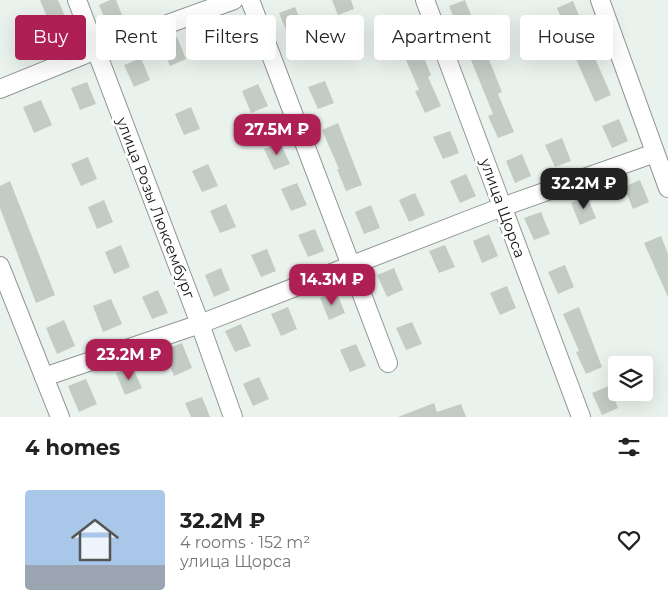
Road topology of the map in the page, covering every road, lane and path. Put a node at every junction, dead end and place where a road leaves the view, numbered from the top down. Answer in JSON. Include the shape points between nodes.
{"nodes":[{"id":1,"x":77,"y":0,"type":"edge"},
{"id":2,"x":234,"y":0,"type":"edge"},
{"id":3,"x":250,"y":0,"type":"edge"},
{"id":4,"x":425,"y":0,"type":"edge"},
{"id":5,"x":600,"y":0,"type":"edge"},
{"id":6,"x":176,"y":21,"type":"edge"},
{"id":7,"x":96,"y":50,"type":"joint"},
{"id":8,"x":100,"y":60,"type":"edge"},
{"id":9,"x":0,"y":89,"type":"edge"},
{"id":10,"x":655,"y":153,"type":"junction"},
{"id":11,"x":668,"y":188,"type":"edge"},
{"id":12,"x":502,"y":207,"type":"junction"},
{"id":13,"x":352,"y":264,"type":"junction"},
{"id":14,"x":0,"y":266,"type":"edge"},
{"id":15,"x":200,"y":324,"type":"junction"},
{"id":16,"x":388,"y":363,"type":"dead end"},
{"id":17,"x":44,"y":377,"type":"junction"},
{"id":18,"x":60,"y":417,"type":"edge"},
{"id":19,"x":233,"y":417,"type":"edge"},
{"id":20,"x":581,"y":417,"type":"edge"}],
"edges":[{"from":1,"to":7,"type":"street","name":"улица Розы Люксембург"},
{"from":2,"to":6,"type":"street"},
{"from":3,"to":13,"type":"street"},
{"from":4,"to":12,"type":"street","name":"улица Щорса"},
{"from":5,"to":10,"type":"street"},
{"from":7,"to":9,"type":"street"},
{"from":8,"to":15,"type":"street","name":"улица Розы Люксембург"},
{"from":10,"to":11,"type":"street"},
{"from":10,"to":12,"type":"street"},
{"from":12,"to":13,"type":"street"},
{"from":12,"to":20,"type":"street","name":"улица Щорса"},
{"from":13,"to":15,"type":"street"},
{"from":13,"to":16,"type":"street"},
{"from":14,"to":17,"type":"street"},
{"from":15,"to":17,"type":"street"},
{"from":15,"to":19,"type":"street","name":"улица Розы Люксембург"},
{"from":17,"to":18,"type":"street"}]}
